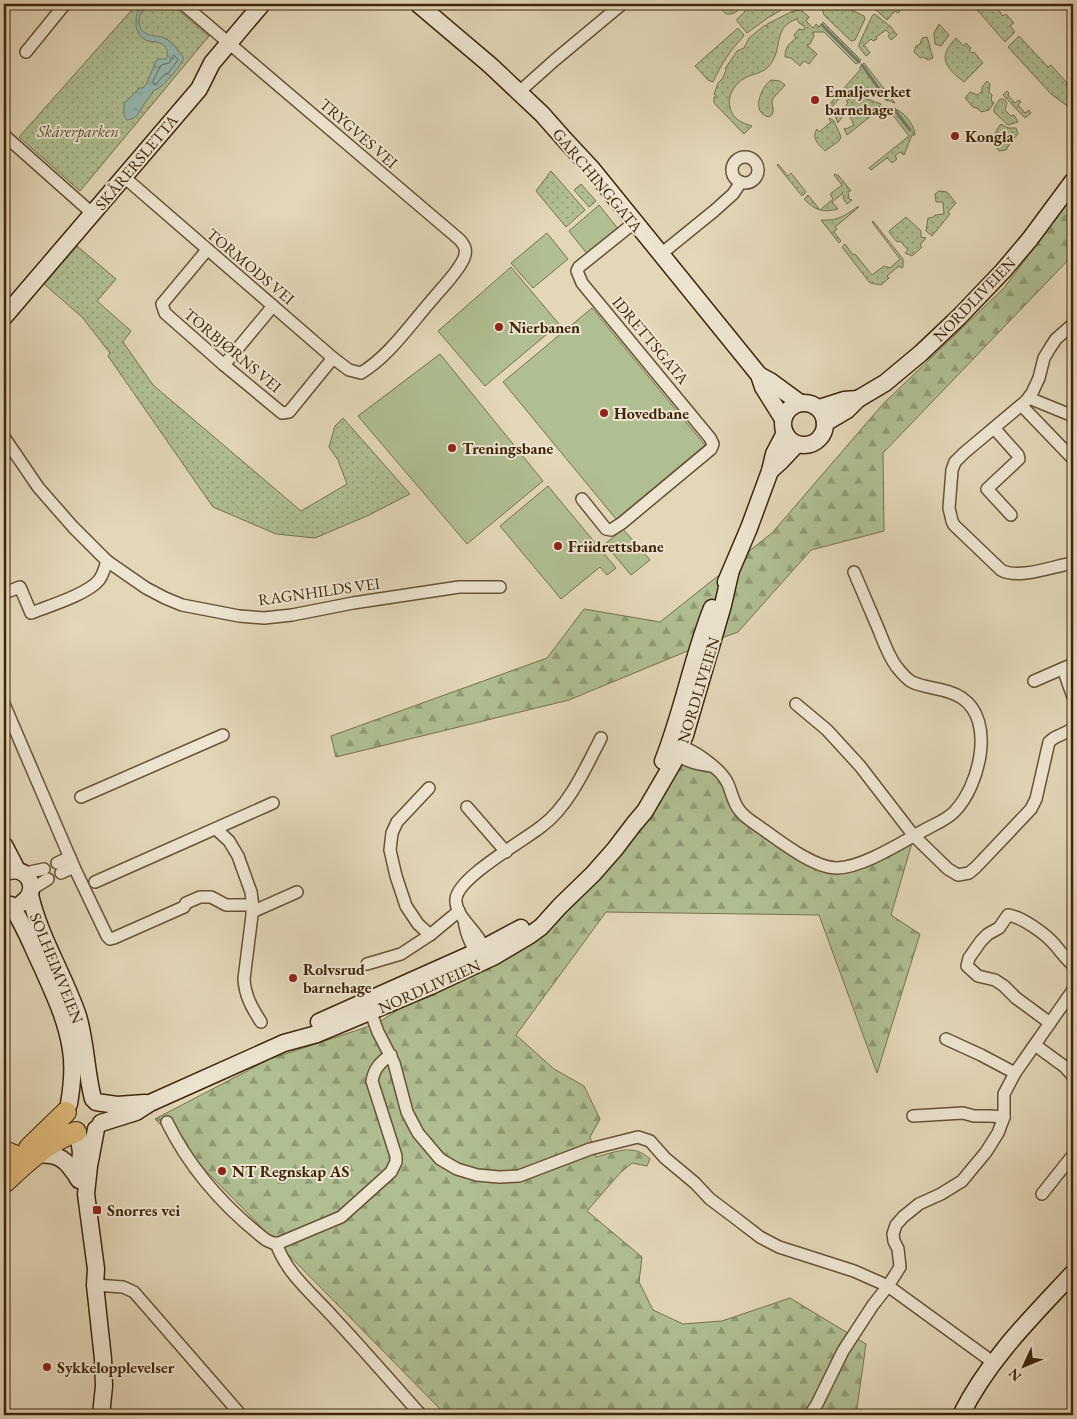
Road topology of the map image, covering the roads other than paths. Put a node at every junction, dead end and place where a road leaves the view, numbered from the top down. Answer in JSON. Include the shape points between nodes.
{"nodes":[{"id":1,"x":65,"y":4,"type":"edge"},
{"id":2,"x":183,"y":4,"type":"edge"},
{"id":3,"x":262,"y":4,"type":"edge"},
{"id":4,"x":418,"y":4,"type":"edge"},
{"id":5,"x":622,"y":4,"type":"edge"},
{"id":6,"x":229,"y":43,"type":"junction"},
{"id":7,"x":26,"y":52,"type":"dead end"},
{"id":8,"x":519,"y":92,"type":"junction"},
{"id":9,"x":4,"y":135,"type":"edge"},
{"id":10,"x":124,"y":177,"type":"junction"},
{"id":11,"x":1073,"y":181,"type":"edge"},
{"id":12,"x":741,"y":182,"type":"dead end"},
{"id":13,"x":93,"y":214,"type":"junction"},
{"id":14,"x":635,"y":222,"type":"junction"},
{"id":15,"x":206,"y":250,"type":"junction"},
{"id":16,"x":661,"y":254,"type":"junction"},
{"id":17,"x":273,"y":306,"type":"junction"},
{"id":18,"x":4,"y":317,"type":"edge"},
{"id":19,"x":1073,"y":324,"type":"edge"},
{"id":20,"x":334,"y":358,"type":"junction"},
{"id":21,"x":224,"y":365,"type":"junction"},
{"id":22,"x":361,"y":373,"type":"joint"},
{"id":23,"x":759,"y":375,"type":"junction"},
{"id":24,"x":1025,"y":402,"type":"junction"},
{"id":25,"x":800,"y":403,"type":"junction"},
{"id":26,"x":822,"y":416,"type":"junction"},
{"id":27,"x":1073,"y":416,"type":"edge"},
{"id":28,"x":994,"y":428,"type":"junction"},
{"id":29,"x":789,"y":432,"type":"junction"},
{"id":30,"x":4,"y":437,"type":"edge"},
{"id":31,"x":1073,"y":459,"type":"edge"},
{"id":32,"x":582,"y":499,"type":"dead end"},
{"id":33,"x":1011,"y":515,"type":"dead end"},
{"id":34,"x":107,"y":561,"type":"junction"},
{"id":35,"x":1073,"y":562,"type":"edge"},
{"id":36,"x":854,"y":572,"type":"dead end"},
{"id":37,"x":500,"y":587,"type":"dead end"},
{"id":38,"x":4,"y":593,"type":"edge"},
{"id":39,"x":1068,"y":667,"type":"edge"},
{"id":40,"x":1034,"y":681,"type":"dead end"},
{"id":41,"x":1073,"y":697,"type":"edge"},
{"id":42,"x":4,"y":704,"type":"edge"},
{"id":43,"x":796,"y":704,"type":"dead end"},
{"id":44,"x":1073,"y":729,"type":"edge"},
{"id":45,"x":223,"y":735,"type":"dead end"},
{"id":46,"x":601,"y":738,"type":"dead end"},
{"id":47,"x":675,"y":749,"type":"junction"},
{"id":48,"x":429,"y":788,"type":"dead end"},
{"id":49,"x":81,"y":797,"type":"dead end"},
{"id":50,"x":273,"y":803,"type":"dead end"},
{"id":51,"x":467,"y":807,"type":"dead end"},
{"id":52,"x":216,"y":829,"type":"junction"},
{"id":53,"x":914,"y":836,"type":"junction"},
{"id":54,"x":4,"y":846,"type":"edge"},
{"id":55,"x":506,"y":852,"type":"junction"},
{"id":56,"x":72,"y":862,"type":"junction"},
{"id":57,"x":59,"y":868,"type":"dead end"},
{"id":58,"x":15,"y":872,"type":"edge"},
{"id":59,"x":95,"y":882,"type":"dead end"},
{"id":60,"x":31,"y":892,"type":"junction"},
{"id":61,"x":297,"y":892,"type":"dead end"},
{"id":62,"x":6,"y":904,"type":"edge"},
{"id":63,"x":253,"y":909,"type":"junction"},
{"id":64,"x":461,"y":915,"type":"junction"},
{"id":65,"x":430,"y":935,"type":"junction"},
{"id":66,"x":482,"y":954,"type":"junction"},
{"id":67,"x":368,"y":964,"type":"dead end"},
{"id":68,"x":1073,"y":965,"type":"edge"},
{"id":69,"x":1073,"y":990,"type":"edge"},
{"id":70,"x":368,"y":1006,"type":"junction"},
{"id":71,"x":261,"y":1022,"type":"dead end"},
{"id":72,"x":1050,"y":1023,"type":"junction"},
{"id":73,"x":946,"y":1039,"type":"dead end"},
{"id":74,"x":1035,"y":1045,"type":"junction"},
{"id":75,"x":391,"y":1055,"type":"junction"},
{"id":76,"x":1015,"y":1074,"type":"junction"},
{"id":77,"x":1073,"y":1076,"type":"edge"},
{"id":78,"x":95,"y":1100,"type":"junction"},
{"id":79,"x":150,"y":1103,"type":"junction"},
{"id":80,"x":67,"y":1108,"type":"junction"},
{"id":81,"x":913,"y":1116,"type":"dead end"},
{"id":82,"x":1004,"y":1117,"type":"junction"},
{"id":83,"x":167,"y":1122,"type":"dead end"},
{"id":84,"x":98,"y":1126,"type":"junction"},
{"id":85,"x":77,"y":1133,"type":"junction"},
{"id":86,"x":19,"y":1154,"type":"edge"},
{"id":87,"x":1073,"y":1155,"type":"edge"},
{"id":88,"x":4,"y":1171,"type":"edge"},
{"id":89,"x":78,"y":1180,"type":"junction"},
{"id":90,"x":4,"y":1183,"type":"edge"},
{"id":91,"x":1042,"y":1194,"type":"dead end"},
{"id":92,"x":276,"y":1244,"type":"junction"},
{"id":93,"x":1073,"y":1272,"type":"edge"},
{"id":94,"x":95,"y":1285,"type":"junction"},
{"id":95,"x":888,"y":1286,"type":"junction"},
{"id":96,"x":994,"y":1363,"type":"junction"},
{"id":97,"x":101,"y":1415,"type":"edge"},
{"id":98,"x":240,"y":1415,"type":"edge"},
{"id":99,"x":421,"y":1415,"type":"edge"},
{"id":100,"x":810,"y":1415,"type":"edge"},
{"id":101,"x":961,"y":1415,"type":"edge"}],
"edges":[{"from":1,"to":7,"type":"street"},
{"from":2,"to":6,"type":"street","name":"TRYGVES VEI"},
{"from":3,"to":6,"type":"main road","name":"SKÅRERSLETTA"},
{"from":4,"to":8,"type":"main road","name":"GARCHINGGATA"},
{"from":5,"to":8,"type":"street"},
{"from":6,"to":10,"type":"main road","name":"SKÅRERSLETTA","via":[[212,62],[198,90]]},
{"from":6,"to":22,"type":"street","name":"TRYGVES VEI","via":[[460,240],[466,250],[464,259],[440,290],[383,356]]},
{"from":8,"to":14,"type":"main road","name":"GARCHINGGATA","via":[[592,169]]},
{"from":9,"to":13,"type":"street"},
{"from":10,"to":13,"type":"main road","name":"SKÅRERSLETTA"},
{"from":10,"to":15,"type":"street","name":"TORMODS VEI"},
{"from":11,"to":26,"type":"main road","name":"NORDLIVEIEN","via":[[1003,272],[959,317],[884,383],[858,399],[844,400]]},
{"from":12,"to":16,"type":"street","via":[[733,194]]},
{"from":13,"to":18,"type":"main road","name":"SKÅRERSLETTA"},
{"from":14,"to":16,"type":"main road","name":"GARCHINGGATA"},
{"from":14,"to":32,"type":"street","name":"IDRETTSGATA","via":[[577,271],[582,283],[713,444],[711,449],[611,530],[606,529]]},
{"from":15,"to":17,"type":"street","name":"TORMODS VEI"},
{"from":15,"to":21,"type":"street","name":"TORBJØRNS VEI","via":[[162,304],[165,313]]},
{"from":16,"to":23,"type":"main road","name":"GARCHINGGATA"},
{"from":17,"to":20,"type":"street","name":"TORMODS VEI"},
{"from":17,"to":21,"type":"street"},
{"from":19,"to":24,"type":"street","via":[[1050,348],[1039,378]]},
{"from":20,"to":21,"type":"street","name":"TORBJØRNS VEI","via":[[289,412],[282,413]]},
{"from":20,"to":22,"type":"street","name":"TORMODS VEI","via":[[349,370]]},
{"from":23,"to":25,"type":"main road","name":"GARCHINGGATA"},
{"from":23,"to":29,"type":"main road","name":"GARCHINGGATA"},
{"from":24,"to":27,"type":"street"},
{"from":24,"to":28,"type":"street"},
{"from":24,"to":31,"type":"street"},
{"from":25,"to":26,"type":"main road","via":[[809,403]]},
{"from":25,"to":29,"type":"main road","via":[[789,408]]},
{"from":26,"to":29,"type":"main road","via":[[823,432],[817,440],[807,444]]},
{"from":28,"to":33,"type":"street","via":[[1019,459],[987,489]]},
{"from":28,"to":35,"type":"street","via":[[955,462],[948,508],[954,525],[1006,573],[1031,572]]},
{"from":29,"to":47,"type":"main road","name":"NORDLIVEIEN","via":[[774,454],[749,528],[708,618]]},
{"from":30,"to":34,"type":"street","name":"RAGNHILDS VEI","via":[[38,487]]},
{"from":34,"to":37,"type":"street","name":"RAGNHILDS VEI","via":[[146,588],[182,605],[264,618],[459,587]]},
{"from":34,"to":38,"type":"street","via":[[100,579],[92,587],[32,613],[20,586]]},
{"from":36,"to":53,"type":"street","via":[[895,665],[910,681],[962,698],[975,710],[981,730],[976,772],[967,795],[954,812]]},
{"from":39,"to":40,"type":"street"},
{"from":39,"to":41,"type":"street"},
{"from":42,"to":56,"type":"street"},
{"from":43,"to":53,"type":"street","via":[[828,730]]},
{"from":44,"to":53,"type":"street","via":[[1049,742],[1031,809],[969,873],[958,875],[948,869]]},
{"from":45,"to":49,"type":"street"},
{"from":46,"to":55,"type":"street","via":[[562,806],[544,826]]},
{"from":47,"to":53,"type":"street","via":[[699,764],[711,766],[725,778],[740,812],[794,851],[826,867],[837,868],[865,860]]},
{"from":47,"to":66,"type":"main road","name":"NORDLIVEIEN","via":[[658,771],[634,824],[604,862],[541,927],[517,943]]},
{"from":48,"to":65,"type":"street","via":[[397,822],[390,850],[406,906]]},
{"from":50,"to":52,"type":"street"},
{"from":51,"to":55,"type":"street"},
{"from":52,"to":59,"type":"street"},
{"from":52,"to":63,"type":"street","via":[[238,856],[251,892]]},
{"from":54,"to":58,"type":"main road"},
{"from":55,"to":64,"type":"street","via":[[461,886],[456,898]]},
{"from":56,"to":57,"type":"street"},
{"from":56,"to":63,"type":"street","via":[[110,939],[200,897]]},
{"from":58,"to":60,"type":"main road","name":"SOLHEIMVEIEN","via":[[30,880]]},
{"from":58,"to":60,"type":"street","via":[[46,874]]},
{"from":60,"to":62,"type":"main road","via":[[20,904]]},
{"from":60,"to":78,"type":"main road","name":"SOLHEIMVEIEN","via":[[36,919],[81,1026]]},
{"from":61,"to":63,"type":"street"},
{"from":62,"to":80,"type":"main road","name":"SOLHEIMVEIEN","via":[[27,934],[68,1033],[73,1066]]},
{"from":63,"to":71,"type":"street","via":[[244,979],[249,1001]]},
{"from":64,"to":65,"type":"street"},
{"from":64,"to":66,"type":"street","via":[[474,930]]},
{"from":65,"to":67,"type":"street","via":[[401,954]]},
{"from":66,"to":70,"type":"main road","name":"NORDLIVEIEN","via":[[438,983]]},
{"from":68,"to":72,"type":"street","via":[[1053,943],[1020,918],[1008,915],[999,928],[981,941],[968,962],[967,967],[978,976],[995,980]]},
{"from":69,"to":72,"type":"street"},
{"from":70,"to":75,"type":"street"},
{"from":70,"to":79,"type":"main road","name":"NORDLIVEIEN","via":[[316,1034],[284,1043]]},
{"from":72,"to":74,"type":"street"},
{"from":73,"to":76,"type":"street"},
{"from":74,"to":76,"type":"street"},
{"from":74,"to":77,"type":"street"},
{"from":75,"to":92,"type":"street","via":[[380,1062],[372,1081],[396,1156],[393,1168],[341,1217]]},
{"from":75,"to":95,"type":"street","via":[[407,1112],[418,1134],[440,1159],[457,1169],[477,1175],[519,1176],[590,1149],[638,1137],[650,1140],[710,1199],[760,1237],[779,1247],[854,1271]]},
{"from":76,"to":82,"type":"street","via":[[1004,1094]]},
{"from":78,"to":79,"type":"main road","name":"NORDLIVEIEN","via":[[116,1105]]},
{"from":78,"to":80,"type":"main road","name":"NORDLIVEIEN","via":[[78,1098]]},
{"from":78,"to":84,"type":"main road","via":[[102,1114]]},
{"from":79,"to":84,"type":"main road","name":"NORDLIVEIEN","via":[[136,1112]]},
{"from":80,"to":85,"type":"main road","via":[[67,1124]]},
{"from":80,"to":86,"type":"highway","via":[[38,1140]]},
{"from":81,"to":82,"type":"street","via":[[963,1112],[974,1116]]},
{"from":82,"to":95,"type":"street","via":[[986,1152],[962,1182],[919,1204],[896,1225],[893,1234],[900,1267]]},
{"from":83,"to":92,"type":"street","via":[[181,1150],[205,1182],[262,1237]]},
{"from":84,"to":85,"type":"main road","name":"NORDLIVEIEN","via":[[89,1133]]},
{"from":84,"to":94,"type":"main road","via":[[86,1194],[96,1269]]},
{"from":85,"to":86,"type":"highway"},
{"from":85,"to":89,"type":"main road","via":[[80,1152]]},
{"from":86,"to":88,"type":"highway"},
{"from":86,"to":89,"type":"main road","via":[[45,1153],[59,1157]]},
{"from":86,"to":90,"type":"highway"},
{"from":87,"to":91,"type":"street"},
{"from":89,"to":94,"type":"main road","via":[[88,1270]]},
{"from":92,"to":99,"type":"street","via":[[285,1263],[301,1283]]},
{"from":93,"to":96,"type":"main road"},
{"from":94,"to":97,"type":"main road","via":[[103,1359]]},
{"from":94,"to":98,"type":"street","via":[[123,1287],[134,1292]]},
{"from":95,"to":96,"type":"street"},
{"from":95,"to":100,"type":"street","via":[[843,1351]]},
{"from":96,"to":101,"type":"main road"}]}
